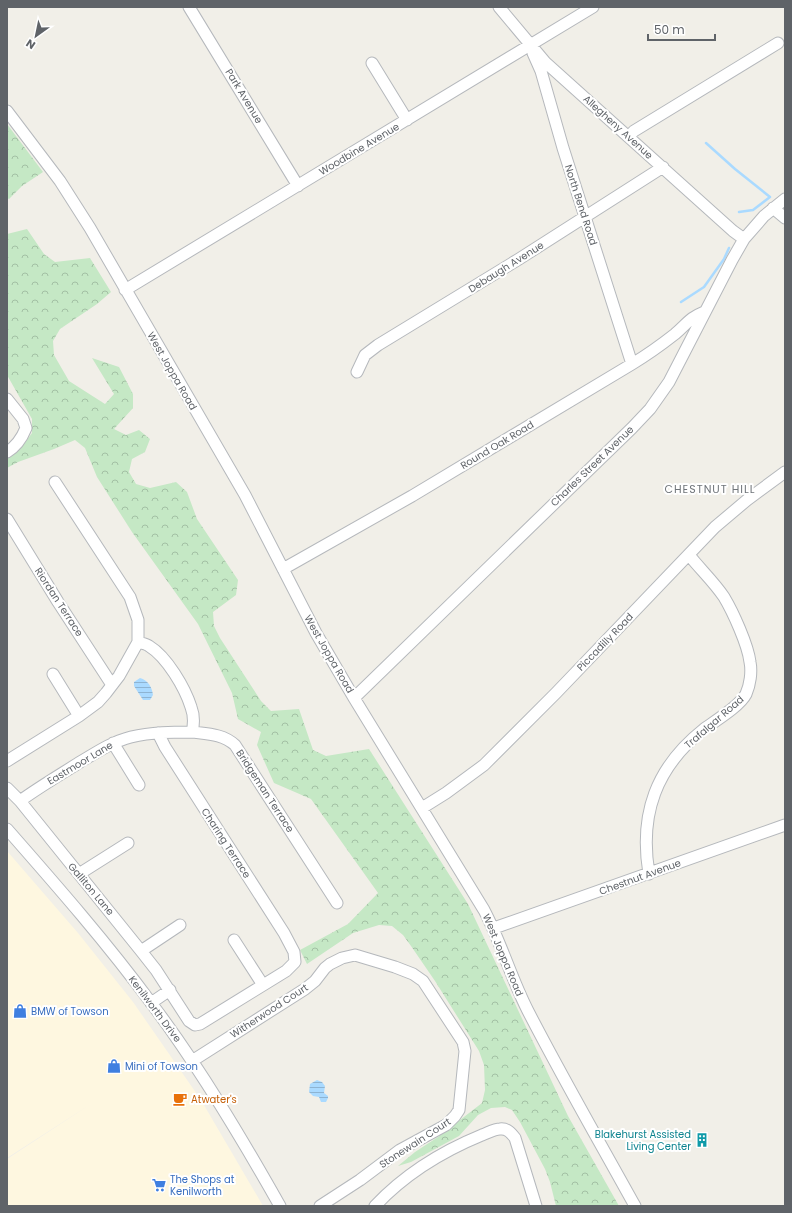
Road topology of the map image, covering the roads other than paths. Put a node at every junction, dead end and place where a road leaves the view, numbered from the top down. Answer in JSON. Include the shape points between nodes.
{"nodes":[{"id":1,"x":190,"y":7,"type":"edge"},
{"id":2,"x":499,"y":7,"type":"edge"},
{"id":3,"x":593,"y":7,"type":"edge"},
{"id":4,"x":778,"y":43,"type":"dead end"},
{"id":5,"x":530,"y":45,"type":"junction"},
{"id":6,"x":372,"y":63,"type":"dead end"},
{"id":7,"x":7,"y":111,"type":"edge"},
{"id":8,"x":407,"y":120,"type":"junction"},
{"id":9,"x":629,"y":136,"type":"junction"},
{"id":10,"x":663,"y":167,"type":"junction"},
{"id":11,"x":298,"y":186,"type":"junction"},
{"id":12,"x":785,"y":199,"type":"edge"},
{"id":13,"x":773,"y":208,"type":"junction"},
{"id":14,"x":586,"y":216,"type":"junction"},
{"id":15,"x":785,"y":218,"type":"edge"},
{"id":16,"x":744,"y":239,"type":"junction"},
{"id":17,"x":125,"y":290,"type":"junction"},
{"id":18,"x":704,"y":312,"type":"junction"},
{"id":19,"x":632,"y":364,"type":"junction"},
{"id":20,"x":357,"y":372,"type":"dead end"},
{"id":21,"x":7,"y":399,"type":"edge"},
{"id":22,"x":7,"y":452,"type":"edge"},
{"id":23,"x":785,"y":472,"type":"edge"},
{"id":24,"x":55,"y":482,"type":"dead end"},
{"id":25,"x":7,"y":518,"type":"edge"},
{"id":26,"x":689,"y":555,"type":"junction"},
{"id":27,"x":283,"y":569,"type":"junction"},
{"id":28,"x":138,"y":642,"type":"junction"},
{"id":29,"x":53,"y":674,"type":"dead end"},
{"id":30,"x":112,"y":685,"type":"junction"},
{"id":31,"x":354,"y":698,"type":"junction"},
{"id":32,"x":79,"y":716,"type":"junction"},
{"id":33,"x":192,"y":732,"type":"junction"},
{"id":34,"x":158,"y":733,"type":"junction"},
{"id":35,"x":113,"y":743,"type":"junction"},
{"id":36,"x":8,"y":757,"type":"edge"},
{"id":37,"x":139,"y":785,"type":"dead end"},
{"id":38,"x":8,"y":791,"type":"edge"},
{"id":39,"x":20,"y":801,"type":"junction"},
{"id":40,"x":422,"y":808,"type":"junction"},
{"id":41,"x":785,"y":826,"type":"edge"},
{"id":42,"x":7,"y":829,"type":"edge"},
{"id":43,"x":128,"y":843,"type":"dead end"},
{"id":44,"x":79,"y":874,"type":"junction"},
{"id":45,"x":649,"y":874,"type":"junction"},
{"id":46,"x":337,"y":903,"type":"dead end"},
{"id":47,"x":180,"y":926,"type":"dead end"},
{"id":48,"x":494,"y":928,"type":"junction"},
{"id":49,"x":234,"y":940,"type":"dead end"},
{"id":50,"x":141,"y":950,"type":"junction"},
{"id":51,"x":263,"y":985,"type":"junction"},
{"id":52,"x":170,"y":990,"type":"junction"},
{"id":53,"x":152,"y":1003,"type":"junction"},
{"id":54,"x":442,"y":1010,"type":"joint"},
{"id":55,"x":192,"y":1061,"type":"junction"},
{"id":56,"x":280,"y":1206,"type":"edge"},
{"id":57,"x":320,"y":1206,"type":"edge"},
{"id":58,"x":375,"y":1206,"type":"edge"},
{"id":59,"x":536,"y":1206,"type":"edge"},
{"id":60,"x":635,"y":1206,"type":"edge"}],
"edges":[{"from":1,"to":11,"type":"street","name":"Park Avenue"},
{"from":2,"to":5,"type":"street","name":"Allegheny Avenue"},
{"from":3,"to":5,"type":"street","name":"Woodbine Avenue"},
{"from":4,"to":9,"type":"street"},
{"from":5,"to":8,"type":"street","name":"Woodbine Avenue"},
{"from":5,"to":9,"type":"street","name":"Allegheny Avenue","via":[[545,62]]},
{"from":5,"to":14,"type":"street","name":"North Bend Road","via":[[541,71]]},
{"from":6,"to":8,"type":"street"},
{"from":7,"to":17,"type":"street","name":"West Joppa Road","via":[[60,182]]},
{"from":8,"to":11,"type":"street","name":"Woodbine Avenue"},
{"from":9,"to":10,"type":"street","name":"Allegheny Avenue"},
{"from":10,"to":14,"type":"street","name":"Debaugh Avenue"},
{"from":10,"to":16,"type":"street","name":"Allegheny Avenue"},
{"from":11,"to":17,"type":"street","name":"Woodbine Avenue"},
{"from":12,"to":13,"type":"street","name":"Charles Street Avenue"},
{"from":13,"to":15,"type":"street"},
{"from":13,"to":16,"type":"street","name":"Charles Street Avenue"},
{"from":14,"to":19,"type":"street","name":"North Bend Road"},
{"from":14,"to":20,"type":"street","name":"Debaugh Avenue","via":[[378,345],[365,355]]},
{"from":16,"to":18,"type":"street","name":"Charles Street Avenue"},
{"from":17,"to":27,"type":"street","name":"West Joppa Road","via":[[242,490]]},
{"from":18,"to":19,"type":"street","name":"Round Oak Road","via":[[693,316],[653,351]]},
{"from":18,"to":31,"type":"street","name":"Charles Street Avenue","via":[[668,382],[650,409]]},
{"from":19,"to":27,"type":"street","name":"Round Oak Road","via":[[412,496]]},
{"from":21,"to":22,"type":"street","via":[[23,419],[26,428],[22,438]]},
{"from":23,"to":26,"type":"street","name":"Piccadilly Road","via":[[714,527]]},
{"from":24,"to":28,"type":"street","via":[[130,597],[138,620]]},
{"from":25,"to":30,"type":"street","name":"Riordan Terrace"},
{"from":26,"to":40,"type":"street","name":"Piccadilly Road","via":[[484,765]]},
{"from":26,"to":45,"type":"street","name":"Trafalgar Road","via":[[724,597],[750,661],[751,672],[745,695],[739,703],[692,739],[665,770],[655,791],[649,813],[646,837]]},
{"from":27,"to":31,"type":"street","name":"West Joppa Road"},
{"from":28,"to":30,"type":"street"},
{"from":28,"to":33,"type":"street","via":[[149,646],[166,662],[183,688],[192,708]]},
{"from":29,"to":32,"type":"street"},
{"from":30,"to":32,"type":"street","via":[[98,702]]},
{"from":31,"to":40,"type":"street","name":"West Joppa Road"},
{"from":32,"to":36,"type":"street"},
{"from":33,"to":34,"type":"street","name":"Eastmoor Lane"},
{"from":33,"to":46,"type":"street","name":"Bridgeman Terrace","via":[[221,736],[235,745]]},
{"from":34,"to":35,"type":"street","name":"Eastmoor Lane"},
{"from":34,"to":51,"type":"street","name":"Charing Terrace","via":[[294,952],[295,962],[291,967]]},
{"from":35,"to":37,"type":"street"},
{"from":35,"to":39,"type":"street","name":"Eastmoor Lane"},
{"from":38,"to":39,"type":"street","name":"Galliton Lane"},
{"from":39,"to":44,"type":"street","name":"Galliton Lane"},
{"from":40,"to":48,"type":"street","name":"West Joppa Road"},
{"from":41,"to":45,"type":"street","name":"Chestnut Avenue"},
{"from":42,"to":53,"type":"street","name":"Kenilworth Drive","via":[[96,932]]},
{"from":43,"to":44,"type":"street"},
{"from":44,"to":50,"type":"street","name":"Galliton Lane"},
{"from":45,"to":48,"type":"street","name":"Chestnut Avenue"},
{"from":47,"to":50,"type":"street"},
{"from":48,"to":60,"type":"street","name":"West Joppa Road","via":[[509,970],[528,1011]]},
{"from":49,"to":51,"type":"street"},
{"from":50,"to":52,"type":"street","name":"Galliton Lane"},
{"from":51,"to":52,"type":"street","name":"Galliton Lane","via":[[195,1025],[189,1021]]},
{"from":52,"to":53,"type":"street"},
{"from":53,"to":55,"type":"street","name":"Kenilworth Drive"},
{"from":54,"to":55,"type":"street","name":"Witherwood Court","via":[[423,981],[413,974],[355,955],[330,964],[305,989]]},
{"from":54,"to":57,"type":"street","name":"Stonewain Court","via":[[463,1042],[465,1051],[460,1110],[446,1125],[400,1150]]},
{"from":55,"to":56,"type":"street","name":"Kenilworth Drive","via":[[236,1129]]},
{"from":58,"to":59,"type":"street","via":[[389,1191],[430,1162],[466,1142],[499,1128],[510,1132],[515,1138]]}]}
